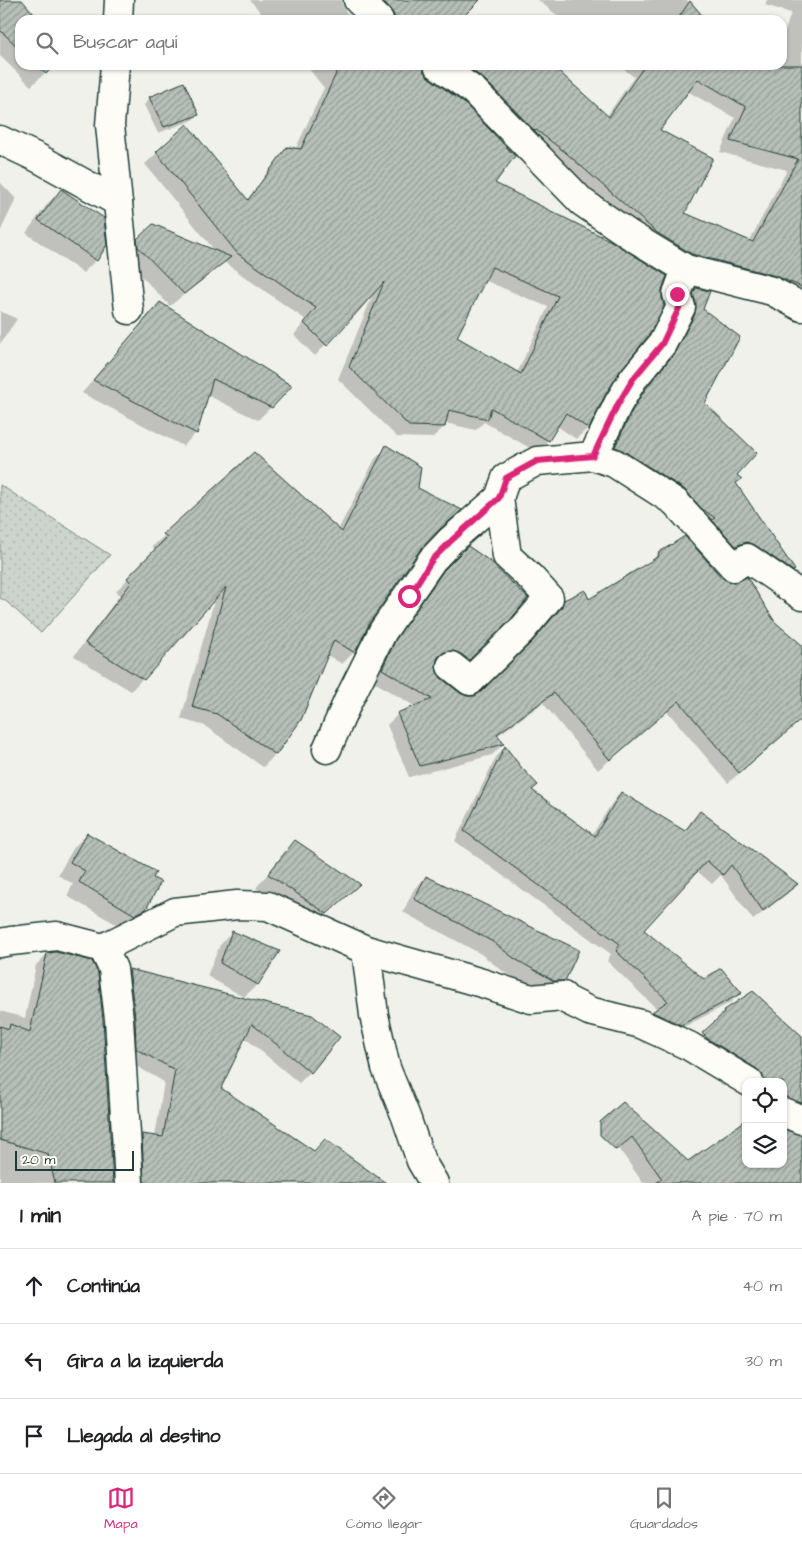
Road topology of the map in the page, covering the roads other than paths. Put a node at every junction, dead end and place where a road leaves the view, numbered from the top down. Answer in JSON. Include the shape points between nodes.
{"nodes":[{"id":1,"x":119,"y":0,"type":"edge"},
{"id":2,"x":358,"y":0,"type":"edge"},
{"id":3,"x":118,"y":15,"type":"edge"},
{"id":4,"x":374,"y":15,"type":"edge"},
{"id":5,"x":115,"y":70,"type":"edge"},
{"id":6,"x":445,"y":70,"type":"edge"},
{"id":7,"x":0,"y":140,"type":"edge"},
{"id":8,"x":118,"y":202,"type":"junction"},
{"id":9,"x":686,"y":269,"type":"junction"},
{"id":10,"x":802,"y":307,"type":"edge"},
{"id":11,"x":129,"y":310,"type":"dead end"},
{"id":12,"x":593,"y":456,"type":"junction"},
{"id":13,"x":499,"y":498,"type":"junction"},
{"id":14,"x":802,"y":596,"type":"edge"},
{"id":15,"x":451,"y":666,"type":"dead end"},
{"id":16,"x":327,"y":749,"type":"dead end"},
{"id":17,"x":0,"y":943,"type":"edge"},
{"id":18,"x":104,"y":948,"type":"junction"},
{"id":19,"x":366,"y":950,"type":"junction"},
{"id":20,"x":742,"y":1078,"type":"edge"},
{"id":21,"x":787,"y":1114,"type":"edge"},
{"id":22,"x":802,"y":1120,"type":"edge"},
{"id":23,"x":129,"y":1183,"type":"edge"},
{"id":24,"x":434,"y":1183,"type":"edge"}],
"edges":[{"from":1,"to":3,"type":"street"},
{"from":2,"to":4,"type":"street"},
{"from":5,"to":8,"type":"street","via":[[110,125]]},
{"from":6,"to":9,"type":"street","via":[[474,91],[582,202]]},
{"from":7,"to":8,"type":"street"},
{"from":8,"to":11,"type":"street"},
{"from":9,"to":10,"type":"street","via":[[772,291]]},
{"from":9,"to":12,"type":"street","via":[[677,294],[680,306],[666,337],[633,379]]},
{"from":12,"to":13,"type":"street","via":[[537,461],[506,478]]},
{"from":12,"to":14,"type":"street","via":[[614,463],[675,502],[734,566],[747,558]]},
{"from":13,"to":15,"type":"street","via":[[507,556],[549,598],[521,632],[470,681]]},
{"from":13,"to":16,"type":"street","via":[[432,560],[383,631]]},
{"from":17,"to":18,"type":"street","via":[[57,936]]},
{"from":18,"to":19,"type":"street","via":[[175,912],[237,904],[268,906]]},
{"from":18,"to":23,"type":"street","via":[[113,969],[119,1019]]},
{"from":19,"to":20,"type":"street","via":[[531,999],[563,996],[589,1011],[641,1024],[688,1046]]},
{"from":19,"to":24,"type":"street","via":[[374,1015],[386,1068],[421,1161]]},
{"from":21,"to":22,"type":"street"}]}
